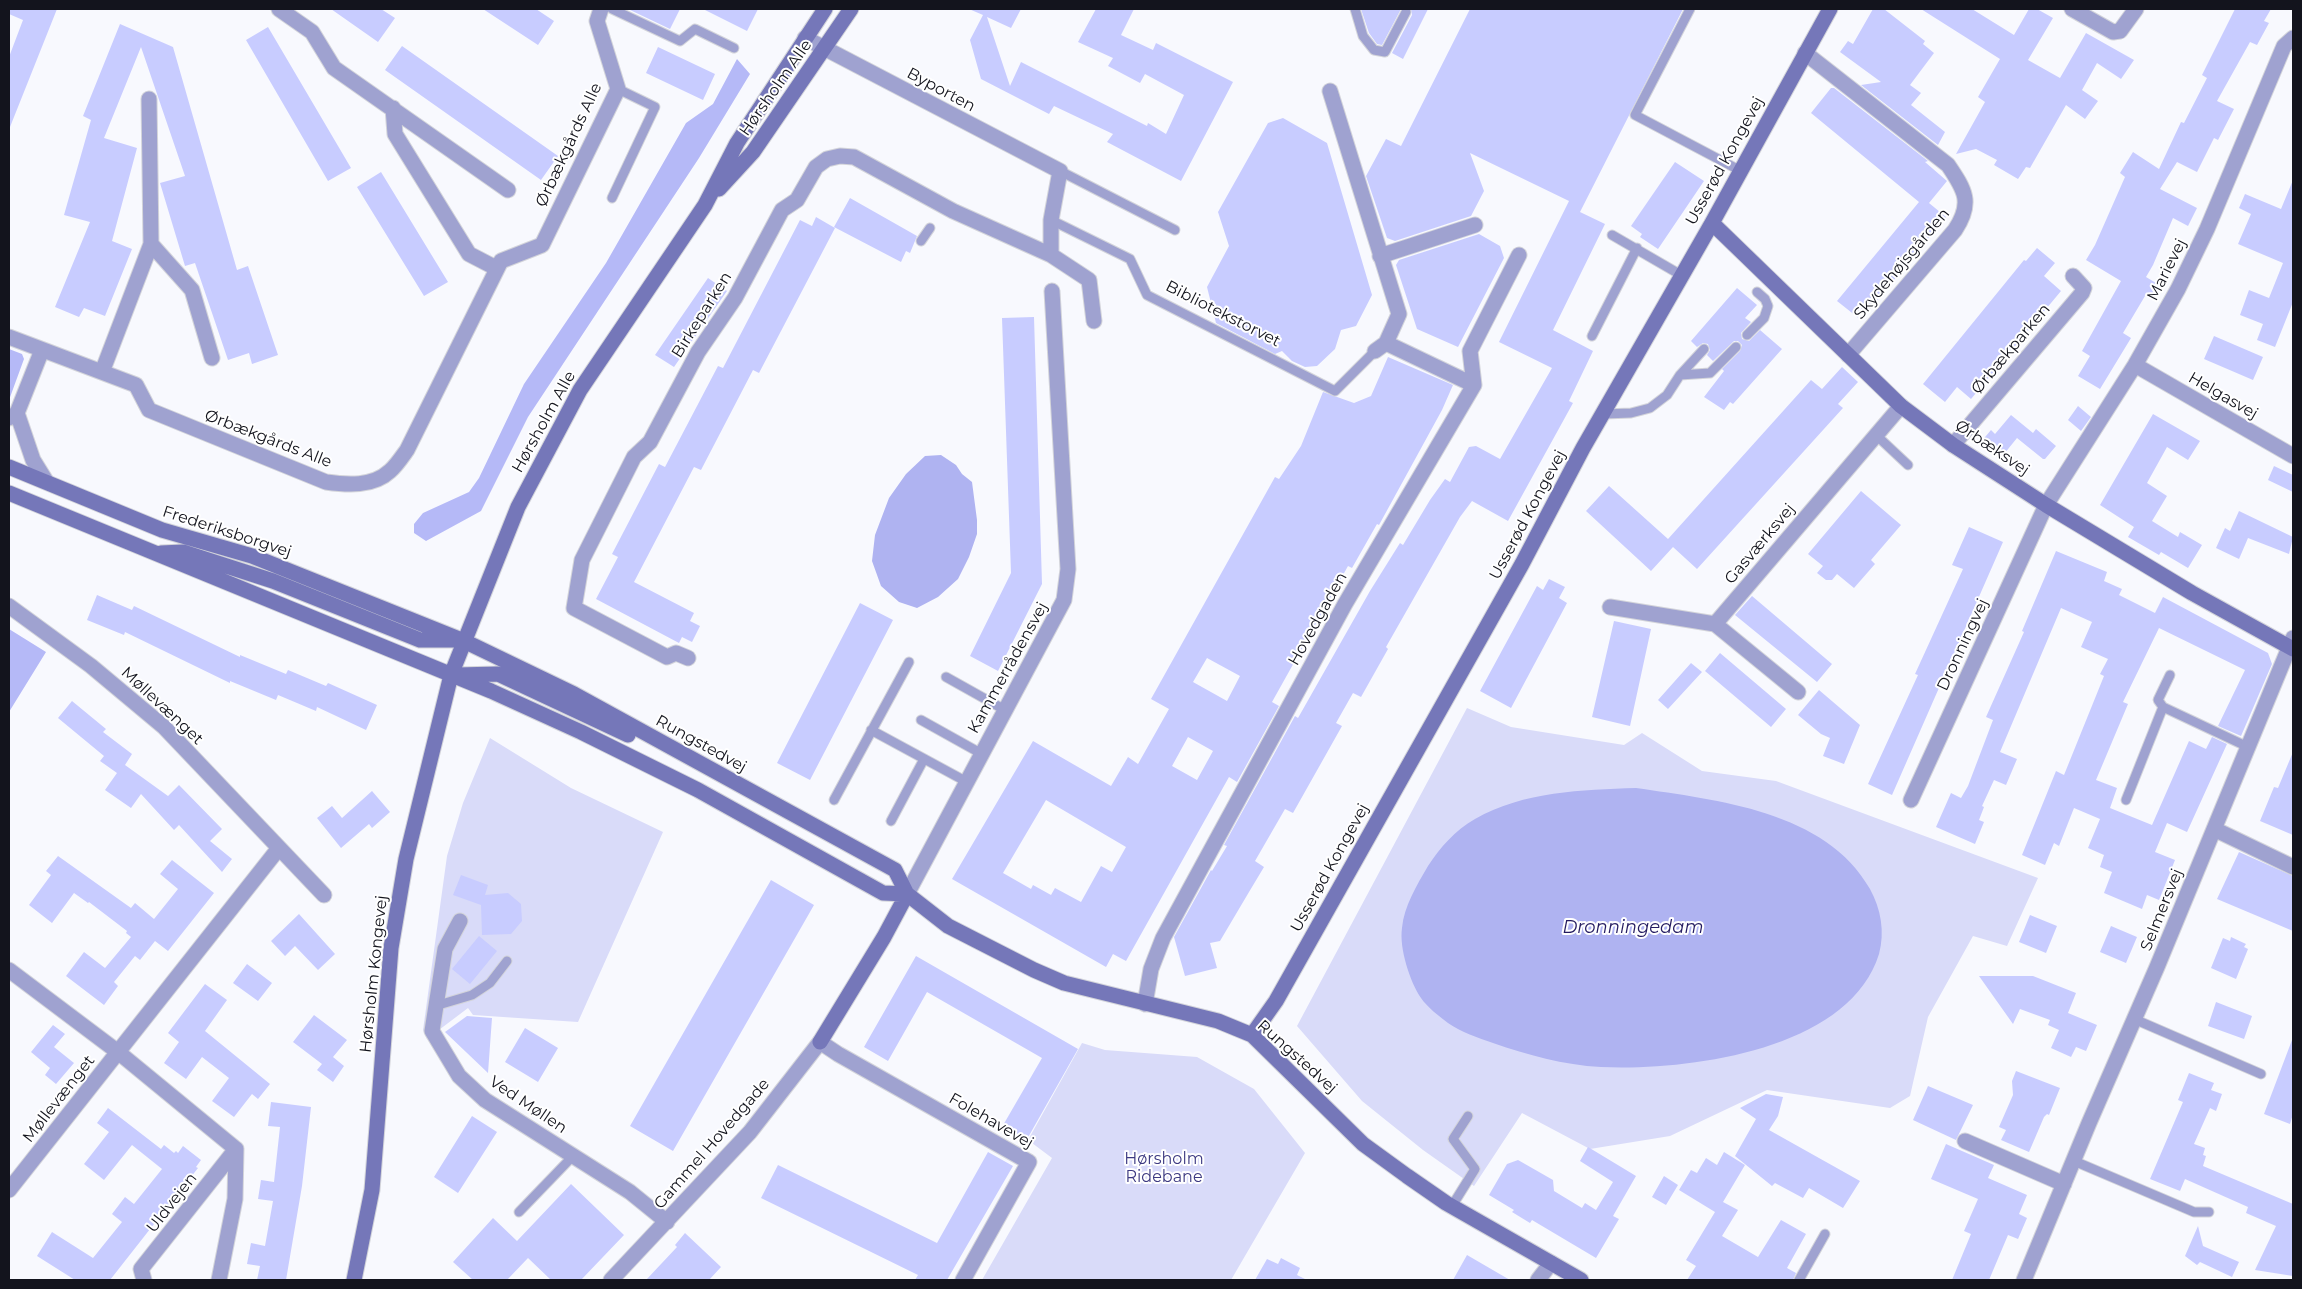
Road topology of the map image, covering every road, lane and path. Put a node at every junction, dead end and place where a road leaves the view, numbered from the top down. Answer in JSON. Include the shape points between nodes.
{"nodes":[{"id":1,"x":279,"y":9,"type":"edge"},
{"id":2,"x":601,"y":9,"type":"edge"},
{"id":3,"x":612,"y":9,"type":"edge"},
{"id":4,"x":825,"y":9,"type":"edge"},
{"id":5,"x":851,"y":9,"type":"edge"},
{"id":6,"x":1355,"y":9,"type":"edge"},
{"id":7,"x":1690,"y":9,"type":"edge"},
{"id":8,"x":1830,"y":9,"type":"edge"},
{"id":9,"x":2072,"y":9,"type":"edge"},
{"id":10,"x":2136,"y":9,"type":"edge"},
{"id":11,"x":1406,"y":12,"type":"dead end"},
{"id":12,"x":805,"y":38,"type":"junction"},
{"id":13,"x":2293,"y":38,"type":"edge"},
{"id":14,"x":734,"y":48,"type":"dead end"},
{"id":15,"x":825,"y":48,"type":"junction"},
{"id":16,"x":1805,"y":53,"type":"junction"},
{"id":17,"x":618,"y":89,"type":"junction"},
{"id":18,"x":1330,"y":91,"type":"dead end"},
{"id":19,"x":149,"y":100,"type":"dead end"},
{"id":20,"x":393,"y":108,"type":"junction"},
{"id":21,"x":1060,"y":171,"type":"junction"},
{"id":22,"x":1741,"y":171,"type":"junction"},
{"id":23,"x":508,"y":190,"type":"dead end"},
{"id":24,"x":612,"y":198,"type":"dead end"},
{"id":25,"x":705,"y":205,"type":"junction"},
{"id":26,"x":1051,"y":220,"type":"junction"},
{"id":27,"x":1712,"y":223,"type":"junction"},
{"id":28,"x":1474,"y":225,"type":"dead end"},
{"id":29,"x":930,"y":228,"type":"dead end"},
{"id":30,"x":1175,"y":230,"type":"dead end"},
{"id":31,"x":1612,"y":235,"type":"dead end"},
{"id":32,"x":921,"y":241,"type":"dead end"},
{"id":33,"x":151,"y":244,"type":"junction"},
{"id":34,"x":1637,"y":248,"type":"junction"},
{"id":35,"x":1051,"y":255,"type":"junction"},
{"id":36,"x":1519,"y":255,"type":"dead end"},
{"id":37,"x":1380,"y":256,"type":"junction"},
{"id":38,"x":496,"y":268,"type":"junction"},
{"id":39,"x":1681,"y":275,"type":"junction"},
{"id":40,"x":2073,"y":276,"type":"dead end"},
{"id":41,"x":1770,"y":278,"type":"junction"},
{"id":42,"x":1052,"y":291,"type":"dead end"},
{"id":43,"x":1094,"y":321,"type":"dead end"},
{"id":44,"x":1747,"y":335,"type":"dead end"},
{"id":45,"x":9,"y":336,"type":"edge"},
{"id":46,"x":1592,"y":336,"type":"dead end"},
{"id":47,"x":1381,"y":347,"type":"junction"},
{"id":48,"x":1736,"y":347,"type":"dead end"},
{"id":49,"x":1704,"y":349,"type":"dead end"},
{"id":50,"x":42,"y":350,"type":"junction"},
{"id":51,"x":1848,"y":355,"type":"junction"},
{"id":52,"x":212,"y":358,"type":"dead end"},
{"id":53,"x":2135,"y":365,"type":"junction"},
{"id":54,"x":102,"y":372,"type":"junction"},
{"id":55,"x":1680,"y":375,"type":"junction"},
{"id":56,"x":1474,"y":385,"type":"junction"},
{"id":57,"x":1901,"y":406,"type":"junction"},
{"id":58,"x":1604,"y":414,"type":"junction"},
{"id":59,"x":13,"y":416,"type":"edge"},
{"id":60,"x":1876,"y":435,"type":"junction"},
{"id":61,"x":1953,"y":445,"type":"junction"},
{"id":62,"x":2293,"y":456,"type":"edge"},
{"id":63,"x":1908,"y":465,"type":"dead end"},
{"id":64,"x":9,"y":466,"type":"edge"},
{"id":65,"x":46,"y":481,"type":"junction"},
{"id":66,"x":9,"y":493,"type":"edge"},
{"id":67,"x":2046,"y":505,"type":"junction"},
{"id":68,"x":155,"y":553,"type":"junction"},
{"id":69,"x":9,"y":606,"type":"edge"},
{"id":70,"x":1610,"y":607,"type":"dead end"},
{"id":71,"x":1716,"y":624,"type":"junction"},
{"id":72,"x":464,"y":641,"type":"junction"},
{"id":73,"x":2292,"y":645,"type":"edge"},
{"id":74,"x":688,"y":658,"type":"dead end"},
{"id":75,"x":908,"y":662,"type":"dead end"},
{"id":76,"x":451,"y":675,"type":"junction"},
{"id":77,"x":2170,"y":675,"type":"dead end"},
{"id":78,"x":946,"y":676,"type":"dead end"},
{"id":79,"x":1798,"y":692,"type":"dead end"},
{"id":80,"x":2163,"y":707,"type":"junction"},
{"id":81,"x":1005,"y":710,"type":"junction"},
{"id":82,"x":920,"y":720,"type":"dead end"},
{"id":83,"x":872,"y":730,"type":"junction"},
{"id":84,"x":2248,"y":747,"type":"junction"},
{"id":85,"x":982,"y":754,"type":"junction"},
{"id":86,"x":924,"y":759,"type":"junction"},
{"id":87,"x":967,"y":782,"type":"junction"},
{"id":88,"x":834,"y":800,"type":"dead end"},
{"id":89,"x":1911,"y":800,"type":"dead end"},
{"id":90,"x":2126,"y":800,"type":"dead end"},
{"id":91,"x":780,"y":808,"type":"junction"},
{"id":92,"x":891,"y":821,"type":"dead end"},
{"id":93,"x":2214,"y":829,"type":"junction"},
{"id":94,"x":279,"y":848,"type":"junction"},
{"id":95,"x":2293,"y":866,"type":"edge"},
{"id":96,"x":907,"y":894,"type":"junction"},
{"id":97,"x":324,"y":895,"type":"dead end"},
{"id":98,"x":460,"y":922,"type":"dead end"},
{"id":99,"x":507,"y":960,"type":"dead end"},
{"id":100,"x":9,"y":970,"type":"edge"},
{"id":101,"x":1144,"y":1004,"type":"junction"},
{"id":102,"x":435,"y":1006,"type":"junction"},
{"id":103,"x":2134,"y":1019,"type":"junction"},
{"id":104,"x":1252,"y":1035,"type":"junction"},
{"id":105,"x":820,"y":1042,"type":"junction"},
{"id":106,"x":118,"y":1052,"type":"junction"},
{"id":107,"x":2261,"y":1074,"type":"dead end"},
{"id":108,"x":1468,"y":1116,"type":"dead end"},
{"id":109,"x":1965,"y":1141,"type":"dead end"},
{"id":110,"x":236,"y":1149,"type":"junction"},
{"id":111,"x":573,"y":1156,"type":"junction"},
{"id":112,"x":2074,"y":1160,"type":"junction"},
{"id":113,"x":2064,"y":1184,"type":"junction"},
{"id":114,"x":9,"y":1190,"type":"edge"},
{"id":115,"x":1452,"y":1206,"type":"junction"},
{"id":116,"x":519,"y":1212,"type":"dead end"},
{"id":117,"x":2209,"y":1212,"type":"dead end"},
{"id":118,"x":667,"y":1222,"type":"junction"},
{"id":119,"x":1825,"y":1234,"type":"dead end"},
{"id":120,"x":1551,"y":1263,"type":"junction"},
{"id":121,"x":144,"y":1280,"type":"edge"},
{"id":122,"x":219,"y":1280,"type":"edge"},
{"id":123,"x":354,"y":1280,"type":"edge"},
{"id":124,"x":611,"y":1280,"type":"edge"},
{"id":125,"x":963,"y":1280,"type":"edge"},
{"id":126,"x":1538,"y":1280,"type":"edge"},
{"id":127,"x":1581,"y":1280,"type":"edge"},
{"id":128,"x":1799,"y":1280,"type":"edge"},
{"id":129,"x":2024,"y":1280,"type":"edge"}],
"edges":[{"from":1,"to":20,"type":"street","via":[[312,32],[334,68]]},
{"from":2,"to":17,"type":"street","name":"Ørbækgårds Alle","via":[[597,22]]},
{"from":3,"to":14,"type":"lane","via":[[680,41],[695,29]]},
{"from":4,"to":12,"type":"main road","name":"Hørsholm Alle"},
{"from":5,"to":15,"type":"main road","name":"Hørsholm Alle"},
{"from":6,"to":11,"type":"lane","via":[[1363,36],[1374,50],[1385,52]]},
{"from":7,"to":22,"type":"lane","via":[[1635,115]]},
{"from":8,"to":16,"type":"main road","name":"Usserød Kongevej"},
{"from":9,"to":10,"type":"street","via":[[2112,32],[2120,31]]},
{"from":12,"to":15,"type":"street","name":"Byporten"},
{"from":12,"to":25,"type":"main road","name":"Hørsholm Alle","via":[[737,142]]},
{"from":13,"to":53,"type":"street","name":"Marievej","via":[[2284,46],[2207,230]]},
{"from":15,"to":21,"type":"street","name":"Byporten"},
{"from":15,"to":25,"type":"main road","name":"Hørsholm Alle","via":[[753,152]]},
{"from":16,"to":22,"type":"main road","name":"Usserød Kongevej"},
{"from":16,"to":51,"type":"street","name":"Skydehøjsgården","via":[[1948,165],[1960,183],[1965,199],[1965,215],[1955,230]]},
{"from":17,"to":24,"type":"lane","via":[[655,107]]},
{"from":17,"to":38,"type":"street","name":"Ørbækgårds Alle","via":[[542,245],[504,258]]},
{"from":18,"to":37,"type":"street","name":"Bibliotekstorvet"},
{"from":19,"to":33,"type":"street"},
{"from":20,"to":23,"type":"street"},
{"from":20,"to":38,"type":"street","via":[[395,134],[469,254]]},
{"from":21,"to":26,"type":"street"},
{"from":21,"to":30,"type":"lane"},
{"from":22,"to":27,"type":"main road","name":"Usserød Kongevej"},
{"from":25,"to":72,"type":"main road","name":"Hørsholm Alle","via":[[580,390],[518,507]]},
{"from":26,"to":35,"type":"street"},
{"from":26,"to":47,"type":"lane","name":"Bibliotekstorvet","via":[[1130,259],[1147,295],[1334,391]]},
{"from":27,"to":39,"type":"main road","name":"Usserød Kongevej"},
{"from":27,"to":41,"type":"main road","name":"Ørbæksvej"},
{"from":28,"to":37,"type":"street"},
{"from":29,"to":32,"type":"lane"},
{"from":31,"to":34,"type":"lane"},
{"from":33,"to":52,"type":"street","via":[[192,290]]},
{"from":33,"to":54,"type":"street"},
{"from":34,"to":39,"type":"lane"},
{"from":34,"to":46,"type":"lane"},
{"from":35,"to":43,"type":"street","via":[[1089,280]]},
{"from":35,"to":74,"type":"street","name":"Birkeparken","via":[[953,211],[854,158],[840,156],[827,159],[816,167],[797,200],[782,210],[735,298],[698,352],[650,442],[634,457],[582,560],[574,608],[666,657],[676,653]]},
{"from":36,"to":56,"type":"street","via":[[1470,351]]},
{"from":37,"to":47,"type":"street","name":"Bibliotekstorvet","via":[[1398,314]]},
{"from":38,"to":54,"type":"street","name":"Ørbækgårds Alle","via":[[407,450],[389,472],[372,480],[351,485],[326,482],[149,410],[136,385]]},
{"from":39,"to":58,"type":"main road","name":"Usserød Kongevej"},
{"from":40,"to":61,"type":"street","name":"Ørbækparken","via":[[2084,288],[2082,293]]},
{"from":41,"to":44,"type":"lane","via":[[1755,294],[1765,299],[1768,306],[1764,318]]},
{"from":41,"to":51,"type":"main road","name":"Ørbæksvej"},
{"from":42,"to":81,"type":"street","name":"Kammerrådensvej","via":[[1068,569],[1064,600]]},
{"from":45,"to":50,"type":"street","name":"Ørbækgårds Alle"},
{"from":47,"to":56,"type":"street"},
{"from":48,"to":55,"type":"lane","via":[[1710,373]]},
{"from":49,"to":55,"type":"lane"},
{"from":50,"to":54,"type":"street","name":"Ørbækgårds Alle"},
{"from":50,"to":59,"type":"street"},
{"from":51,"to":57,"type":"main road","name":"Ørbæksvej"},
{"from":53,"to":62,"type":"street","name":"Helgasvej"},
{"from":53,"to":67,"type":"street","name":"Marievej"},
{"from":55,"to":58,"type":"lane","via":[[1667,395],[1650,408],[1631,413]]},
{"from":56,"to":101,"type":"street","name":"Hovedgaden","via":[[1345,604],[1163,938],[1151,969]]},
{"from":57,"to":60,"type":"street","name":"Gasværksvej"},
{"from":57,"to":61,"type":"main road","name":"Ørbæksvej"},
{"from":58,"to":104,"type":"main road","name":"Usserød Kongevej","via":[[1276,1002]]},
{"from":59,"to":65,"type":"street"},
{"from":60,"to":63,"type":"lane"},
{"from":60,"to":71,"type":"street","name":"Gasværksvej"},
{"from":61,"to":67,"type":"main road","name":"Ørbæksvej"},
{"from":64,"to":65,"type":"main road","name":"Frederiksborgvej"},
{"from":65,"to":72,"type":"main road","name":"Frederiksborgvej","via":[[162,530],[252,556]]},
{"from":66,"to":68,"type":"main road"},
{"from":67,"to":73,"type":"main road","name":"Ørbæksvej","via":[[2192,593]]},
{"from":67,"to":89,"type":"street","name":"Dronningvej"},
{"from":68,"to":72,"type":"main road","via":[[183,552],[272,581],[420,640]]},
{"from":68,"to":76,"type":"main road"},
{"from":69,"to":94,"type":"street","name":"Møllevænget","via":[[91,666],[164,727]]},
{"from":70,"to":71,"type":"street"},
{"from":71,"to":79,"type":"street"},
{"from":72,"to":76,"type":"main road","name":"Hørsholm Alle"},
{"from":72,"to":91,"type":"main road","name":"Rungstedvej","via":[[574,694]]},
{"from":73,"to":84,"type":"street","name":"Selmersvej"},
{"from":75,"to":83,"type":"lane"},
{"from":76,"to":91,"type":"main road","via":[[498,674],[645,743],[738,794]]},
{"from":76,"to":96,"type":"main road","via":[[581,732],[690,786],[884,893]]},
{"from":76,"to":123,"type":"main road","name":"Hørsholm Kongevej","via":[[406,858],[393,940],[372,1190]]},
{"from":77,"to":80,"type":"lane","via":[[2158,700]]},
{"from":78,"to":81,"type":"lane"},
{"from":80,"to":84,"type":"lane"},
{"from":80,"to":90,"type":"lane"},
{"from":81,"to":85,"type":"street","name":"Kammerrådensvej"},
{"from":82,"to":85,"type":"lane"},
{"from":83,"to":86,"type":"lane"},
{"from":83,"to":88,"type":"lane"},
{"from":84,"to":93,"type":"street","name":"Selmersvej"},
{"from":85,"to":87,"type":"street","name":"Kammerrådensvej"},
{"from":86,"to":87,"type":"lane"},
{"from":86,"to":92,"type":"lane"},
{"from":87,"to":96,"type":"street","name":"Kammerrådensvej"},
{"from":91,"to":96,"type":"main road","name":"Rungstedvej","via":[[895,870]]},
{"from":93,"to":95,"type":"street"},
{"from":93,"to":103,"type":"street","name":"Selmersvej"},
{"from":94,"to":97,"type":"street","name":"Møllevænget"},
{"from":94,"to":106,"type":"street","name":"Møllevænget"},
{"from":96,"to":101,"type":"main road","name":"Rungstedvej","via":[[948,926],[1034,970],[1064,983]]},
{"from":96,"to":105,"type":"main road","name":"Gammel Hovedgade"},
{"from":98,"to":102,"type":"street","name":"Ved Møllen","via":[[445,949]]},
{"from":99,"to":102,"type":"lane","via":[[490,983],[472,995]]},
{"from":100,"to":106,"type":"street","name":"Møllevænget"},
{"from":101,"to":104,"type":"main road","name":"Rungstedvej","via":[[1218,1021]]},
{"from":102,"to":111,"type":"street","name":"Ved Møllen","via":[[432,1031],[460,1076],[485,1100]]},
{"from":103,"to":107,"type":"lane"},
{"from":103,"to":112,"type":"street","name":"Selmersvej"},
{"from":104,"to":115,"type":"main road","name":"Rungstedvej","via":[[1363,1144]]},
{"from":105,"to":118,"type":"street","name":"Gammel Hovedgade","via":[[750,1132]]},
{"from":105,"to":125,"type":"street","name":"Folehavevej","via":[[1030,1162]]},
{"from":106,"to":110,"type":"street"},
{"from":106,"to":114,"type":"street","name":"Møllevænget"},
{"from":108,"to":115,"type":"lane","via":[[1453,1139],[1475,1168]]},
{"from":109,"to":113,"type":"street"},
{"from":110,"to":121,"type":"street","name":"Uldvejen","via":[[141,1269]]},
{"from":110,"to":122,"type":"street","via":[[235,1199]]},
{"from":111,"to":116,"type":"lane"},
{"from":111,"to":118,"type":"street","name":"Ved Møllen","via":[[630,1192]]},
{"from":112,"to":113,"type":"street","name":"Selmersvej"},
{"from":112,"to":117,"type":"lane","via":[[2194,1212]]},
{"from":113,"to":129,"type":"street","name":"Selmersvej"},
{"from":115,"to":120,"type":"main road","name":"Rungstedvej"},
{"from":118,"to":124,"type":"street","name":"Gammel Hovedgade"},
{"from":119,"to":128,"type":"lane"},
{"from":120,"to":126,"type":"street"},
{"from":120,"to":127,"type":"main road","name":"Rungstedvej"}]}
